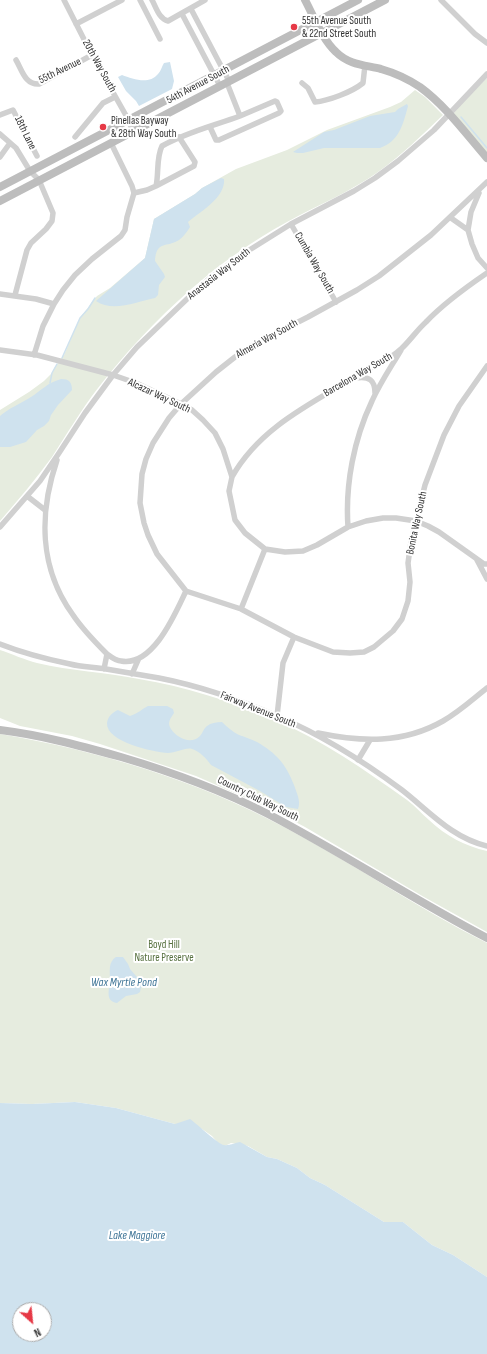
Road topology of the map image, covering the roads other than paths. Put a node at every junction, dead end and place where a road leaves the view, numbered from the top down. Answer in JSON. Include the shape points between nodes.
{"nodes":[{"id":1,"x":64,"y":0,"type":"edge"},
{"id":2,"x":122,"y":0,"type":"edge"},
{"id":3,"x":140,"y":0,"type":"edge"},
{"id":4,"x":152,"y":0,"type":"edge"},
{"id":5,"x":206,"y":0,"type":"edge"},
{"id":6,"x":305,"y":0,"type":"edge"},
{"id":7,"x":358,"y":0,"type":"edge"},
{"id":8,"x":385,"y":0,"type":"edge"},
{"id":9,"x":441,"y":0,"type":"edge"},
{"id":10,"x":192,"y":9,"type":"junction"},
{"id":11,"x":182,"y":14,"type":"junction"},
{"id":12,"x":316,"y":22,"type":"junction"},
{"id":13,"x":76,"y":24,"type":"junction"},
{"id":14,"x":322,"y":33,"type":"junction"},
{"id":15,"x":160,"y":39,"type":"dead end"},
{"id":16,"x":487,"y":43,"type":"edge"},
{"id":17,"x":92,"y":55,"type":"junction"},
{"id":18,"x":16,"y":60,"type":"dead end"},
{"id":19,"x":365,"y":66,"type":"junction"},
{"id":20,"x":223,"y":70,"type":"junction"},
{"id":21,"x":214,"y":74,"type":"junction"},
{"id":22,"x":487,"y":74,"type":"edge"},
{"id":23,"x":225,"y":83,"type":"junction"},
{"id":24,"x":302,"y":83,"type":"dead end"},
{"id":25,"x":116,"y":97,"type":"junction"},
{"id":26,"x":450,"y":114,"type":"junction"},
{"id":27,"x":0,"y":116,"type":"edge"},
{"id":28,"x":240,"y":116,"type":"junction"},
{"id":29,"x":128,"y":119,"type":"junction"},
{"id":30,"x":210,"y":127,"type":"junction"},
{"id":31,"x":133,"y":132,"type":"junction"},
{"id":32,"x":0,"y":134,"type":"edge"},
{"id":33,"x":75,"y":137,"type":"dead end"},
{"id":34,"x":179,"y":137,"type":"junction"},
{"id":35,"x":10,"y":143,"type":"junction"},
{"id":36,"x":111,"y":143,"type":"junction"},
{"id":37,"x":37,"y":156,"type":"dead end"},
{"id":38,"x":0,"y":157,"type":"edge"},
{"id":39,"x":487,"y":158,"type":"edge"},
{"id":40,"x":30,"y":171,"type":"junction"},
{"id":41,"x":40,"y":180,"type":"junction"},
{"id":42,"x":487,"y":182,"type":"edge"},
{"id":43,"x":0,"y":186,"type":"edge"},
{"id":44,"x":156,"y":186,"type":"junction"},
{"id":45,"x":480,"y":189,"type":"junction"},
{"id":46,"x":134,"y":193,"type":"junction"},
{"id":47,"x":0,"y":201,"type":"edge"},
{"id":48,"x":451,"y":218,"type":"junction"},
{"id":49,"x":291,"y":224,"type":"junction"},
{"id":50,"x":468,"y":230,"type":"junction"},
{"id":51,"x":487,"y":268,"type":"edge"},
{"id":52,"x":487,"y":273,"type":"edge"},
{"id":53,"x":0,"y":294,"type":"edge"},
{"id":54,"x":14,"y":295,"type":"junction"},
{"id":55,"x":336,"y":302,"type":"junction"},
{"id":56,"x":54,"y":304,"type":"junction"},
{"id":57,"x":0,"y":350,"type":"edge"},
{"id":58,"x":401,"y":350,"type":"junction"},
{"id":59,"x":34,"y":355,"type":"junction"},
{"id":60,"x":487,"y":366,"type":"edge"},
{"id":61,"x":113,"y":376,"type":"junction"},
{"id":62,"x":352,"y":379,"type":"junction"},
{"id":63,"x":374,"y":396,"type":"junction"},
{"id":64,"x":181,"y":404,"type":"junction"},
{"id":65,"x":59,"y":453,"type":"junction"},
{"id":66,"x":232,"y":477,"type":"junction"},
{"id":67,"x":27,"y":496,"type":"junction"},
{"id":68,"x":45,"y":510,"type":"junction"},
{"id":69,"x":416,"y":521,"type":"junction"},
{"id":70,"x":0,"y":527,"type":"edge"},
{"id":71,"x":348,"y":527,"type":"junction"},
{"id":72,"x":265,"y":549,"type":"junction"},
{"id":73,"x":476,"y":558,"type":"junction"},
{"id":74,"x":487,"y":564,"type":"edge"},
{"id":75,"x":487,"y":579,"type":"edge"},
{"id":76,"x":186,"y":591,"type":"junction"},
{"id":77,"x":242,"y":609,"type":"junction"},
{"id":78,"x":294,"y":638,"type":"junction"},
{"id":79,"x":0,"y":644,"type":"edge"},
{"id":80,"x":107,"y":654,"type":"junction"},
{"id":81,"x":139,"y":658,"type":"junction"},
{"id":82,"x":104,"y":669,"type":"junction"},
{"id":83,"x":132,"y":674,"type":"junction"},
{"id":84,"x":487,"y":688,"type":"edge"},
{"id":85,"x":277,"y":716,"type":"junction"},
{"id":86,"x":0,"y":730,"type":"edge"},
{"id":87,"x":312,"y":732,"type":"junction"},
{"id":88,"x":370,"y":740,"type":"junction"},
{"id":89,"x":358,"y":760,"type":"junction"},
{"id":90,"x":487,"y":846,"type":"edge"},
{"id":91,"x":487,"y":938,"type":"edge"}],
"edges":[{"from":1,"to":13,"type":"street","name":"20th Way South"},
{"from":2,"to":13,"type":"street"},
{"from":3,"to":15,"type":"street"},
{"from":4,"to":11,"type":"street","via":[[164,20],[168,21]]},
{"from":5,"to":10,"type":"street"},
{"from":6,"to":12,"type":"main road"},
{"from":7,"to":12,"type":"main road","name":"54th Avenue South"},
{"from":8,"to":14,"type":"main road","name":"54th Avenue South"},
{"from":9,"to":16,"type":"street"},
{"from":10,"to":11,"type":"street"},
{"from":10,"to":20,"type":"street"},
{"from":11,"to":21,"type":"street"},
{"from":12,"to":14,"type":"main road"},
{"from":12,"to":20,"type":"main road","name":"54th Avenue South"},
{"from":13,"to":17,"type":"street","name":"20th Way South"},
{"from":14,"to":19,"type":"main road","via":[[341,57]]},
{"from":14,"to":23,"type":"main road","name":"54th Avenue South"},
{"from":17,"to":18,"type":"street","name":"55th Avenue","via":[[39,84],[26,79]]},
{"from":17,"to":25,"type":"street","name":"20th Way South"},
{"from":19,"to":24,"type":"street","via":[[363,83],[320,102],[315,102],[308,88]]},
{"from":19,"to":26,"type":"main road","via":[[382,69],[403,78],[420,88]]},
{"from":20,"to":21,"type":"main road","name":"54th Avenue South"},
{"from":20,"to":23,"type":"street"},
{"from":21,"to":23,"type":"street"},
{"from":21,"to":29,"type":"main road","name":"54th Avenue South"},
{"from":22,"to":26,"type":"street","name":"Anastasia Way South"},
{"from":23,"to":28,"type":"street"},
{"from":23,"to":31,"type":"main road","name":"54th Avenue South"},
{"from":25,"to":29,"type":"street","name":"20th Way South"},
{"from":25,"to":33,"type":"street","via":[[103,103]]},
{"from":26,"to":39,"type":"main road"},
{"from":26,"to":49,"type":"street","name":"Anastasia Way South","via":[[417,145],[375,178]]},
{"from":27,"to":37,"type":"street","name":"18th Lane","via":[[13,110]]},
{"from":28,"to":30,"type":"street"},
{"from":28,"to":30,"type":"street","via":[[275,101],[281,111],[219,140],[216,140]]},
{"from":29,"to":31,"type":"street","name":"20th Way South"},
{"from":29,"to":40,"type":"main road","name":"54th Avenue South"},
{"from":30,"to":34,"type":"street"},
{"from":31,"to":36,"type":"main road","name":"54th Avenue South"},
{"from":32,"to":35,"type":"street"},
{"from":34,"to":44,"type":"street","via":[[162,146],[159,152]]},
{"from":34,"to":44,"type":"street","via":[[195,162],[194,166]]},
{"from":35,"to":38,"type":"street"},
{"from":35,"to":40,"type":"street"},
{"from":36,"to":41,"type":"main road","name":"54th Avenue South"},
{"from":36,"to":46,"type":"street"},
{"from":40,"to":41,"type":"street"},
{"from":40,"to":43,"type":"main road","name":"54th Avenue South"},
{"from":41,"to":47,"type":"main road","name":"54th Avenue South"},
{"from":41,"to":54,"type":"street","via":[[51,205],[52,221],[27,250]]},
{"from":42,"to":45,"type":"street","name":"Almeria Way South"},
{"from":44,"to":46,"type":"street"},
{"from":45,"to":48,"type":"street","name":"Almeria Way South"},
{"from":45,"to":50,"type":"street","via":[[471,212]]},
{"from":46,"to":56,"type":"street","via":[[125,230],[121,236],[75,275]]},
{"from":48,"to":50,"type":"street"},
{"from":48,"to":55,"type":"street","name":"Almeria Way South","via":[[379,276]]},
{"from":49,"to":55,"type":"street","name":"Cumbia Way South"},
{"from":49,"to":61,"type":"street","name":"Anastasia Way South","via":[[242,254],[209,279],[137,347]]},
{"from":50,"to":51,"type":"street","via":[[478,258]]},
{"from":52,"to":58,"type":"street","name":"Barcelona Way South","via":[[453,297]]},
{"from":53,"to":54,"type":"street"},
{"from":54,"to":56,"type":"street"},
{"from":55,"to":64,"type":"street","name":"Almeria Way South","via":[[253,345],[235,357]]},
{"from":56,"to":59,"type":"street","via":[[43,326]]},
{"from":57,"to":59,"type":"street","name":"Alcazar Way South"},
{"from":58,"to":62,"type":"street","name":"Barcelona Way South"},
{"from":58,"to":63,"type":"street"},
{"from":59,"to":61,"type":"street","name":"Alcazar Way South"},
{"from":60,"to":69,"type":"street","name":"Bonita Way South","via":[[459,406],[444,435],[425,485]]},
{"from":61,"to":64,"type":"street","name":"Alcazar Way South","via":[[136,383]]},
{"from":61,"to":65,"type":"street","name":"Anastasia Way South"},
{"from":62,"to":63,"type":"street","via":[[363,377],[372,381],[375,387]]},
{"from":62,"to":66,"type":"street","name":"Barcelona Way South","via":[[298,410],[266,435],[249,452]]},
{"from":63,"to":71,"type":"street","via":[[361,429],[351,469]]},
{"from":64,"to":66,"type":"street","name":"Alcazar Way South","via":[[203,420],[215,433]]},
{"from":64,"to":76,"type":"street","name":"Almeria Way South","via":[[152,443],[142,474],[140,503],[148,535],[157,554]]},
{"from":65,"to":67,"type":"street","name":"Anastasia Way South"},
{"from":65,"to":68,"type":"street"},
{"from":66,"to":72,"type":"street","name":"Alcazar Way South","via":[[229,491],[235,520],[245,533]]},
{"from":67,"to":68,"type":"street"},
{"from":67,"to":70,"type":"street","name":"Anastasia Way South"},
{"from":68,"to":80,"type":"street","via":[[46,547],[55,583],[73,616]]},
{"from":69,"to":71,"type":"street","via":[[383,518]]},
{"from":69,"to":73,"type":"street","via":[[439,532]]},
{"from":69,"to":78,"type":"street","name":"Bonita Way South","via":[[409,552],[408,601],[402,619],[393,631],[374,647],[364,652],[350,653],[334,652]]},
{"from":71,"to":72,"type":"street","via":[[303,551]]},
{"from":72,"to":77,"type":"street"},
{"from":73,"to":74,"type":"street"},
{"from":73,"to":75,"type":"street"},
{"from":76,"to":77,"type":"street"},
{"from":76,"to":81,"type":"street","via":[[162,635],[145,656]]},
{"from":77,"to":78,"type":"street","name":"Bonita Way South"},
{"from":78,"to":85,"type":"street","via":[[283,663]]},
{"from":79,"to":82,"type":"street","name":"Fairway Avenue South","via":[[23,653],[64,663]]},
{"from":80,"to":81,"type":"street","via":[[120,661],[132,662]]},
{"from":80,"to":82,"type":"street"},
{"from":81,"to":83,"type":"street"},
{"from":82,"to":83,"type":"street","name":"Fairway Avenue South"},
{"from":83,"to":85,"type":"street","name":"Fairway Avenue South","via":[[219,694]]},
{"from":84,"to":88,"type":"street","via":[[452,715],[425,729],[405,736]]},
{"from":85,"to":87,"type":"street","name":"Fairway Avenue South"},
{"from":86,"to":91,"type":"main road","name":"Country Club Way South","via":[[89,748],[154,767],[224,794],[338,852]]},
{"from":87,"to":88,"type":"street"},
{"from":87,"to":89,"type":"street","name":"Fairway Avenue South"},
{"from":88,"to":89,"type":"street"},
{"from":89,"to":90,"type":"street","name":"Fairway Avenue South","via":[[449,829]]}]}
